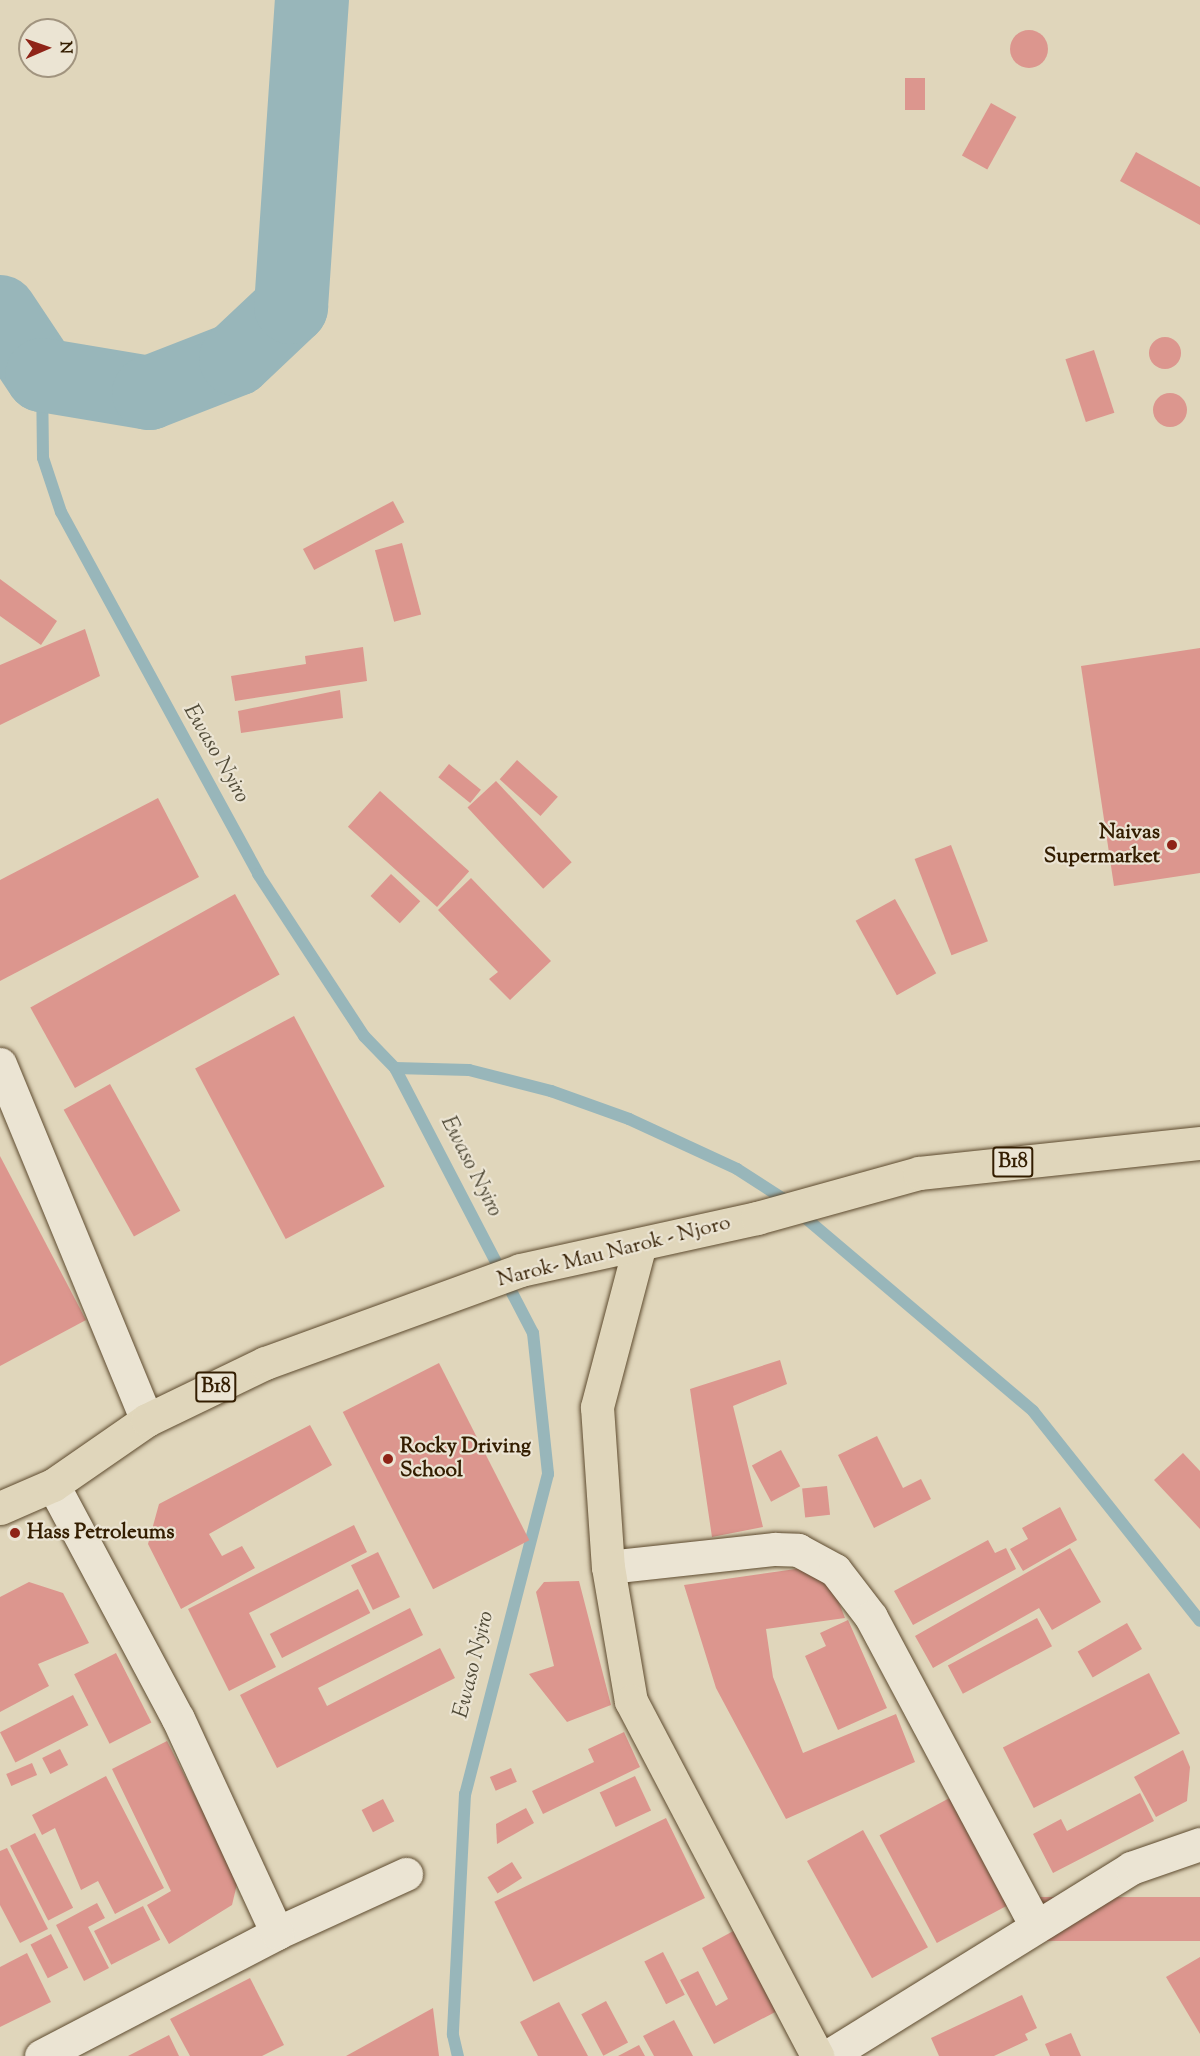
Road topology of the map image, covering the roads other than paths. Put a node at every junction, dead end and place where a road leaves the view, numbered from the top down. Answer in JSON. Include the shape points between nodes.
{"nodes":[{"id":1,"x":0,"y":1064,"type":"edge"},
{"id":2,"x":1200,"y":1143,"type":"edge"},
{"id":3,"x":640,"y":1244,"type":"junction"},
{"id":4,"x":147,"y":1420,"type":"junction"},
{"id":5,"x":53,"y":1485,"type":"junction"},
{"id":6,"x":0,"y":1508,"type":"edge"},
{"id":7,"x":608,"y":1568,"type":"junction"},
{"id":8,"x":1200,"y":1844,"type":"edge"},
{"id":9,"x":406,"y":1874,"type":"dead end"},
{"id":10,"x":1036,"y":1926,"type":"junction"},
{"id":11,"x":277,"y":1933,"type":"junction"},
{"id":12,"x":41,"y":2056,"type":"edge"},
{"id":13,"x":817,"y":2056,"type":"edge"},
{"id":14,"x":828,"y":2056,"type":"edge"}],
"edges":[{"from":1,"to":4,"type":"street"},
{"from":2,"to":3,"type":"main road","name":"Narok- Mau Narok - Njoro","number":"B18","via":[[919,1173],[828,1194],[757,1218]]},
{"from":3,"to":4,"type":"main road","name":"Narok- Mau Narok - Njoro","number":"B18","via":[[520,1270],[265,1363]]},
{"from":3,"to":7,"type":"main road","via":[[597,1407]]},
{"from":4,"to":5,"type":"main road","name":"Narok- Mau Narok - Njoro","number":"B18"},
{"from":5,"to":6,"type":"main road","name":"Narok- Mau Narok - Njoro","number":"B18"},
{"from":5,"to":11,"type":"street","via":[[177,1719]]},
{"from":7,"to":10,"type":"street","via":[[775,1549],[798,1550],[835,1570],[871,1617]]},
{"from":7,"to":13,"type":"main road","via":[[631,1701]]},
{"from":8,"to":10,"type":"street","via":[[1131,1868]]},
{"from":9,"to":11,"type":"street"},
{"from":10,"to":14,"type":"street"},
{"from":11,"to":12,"type":"street"}]}
